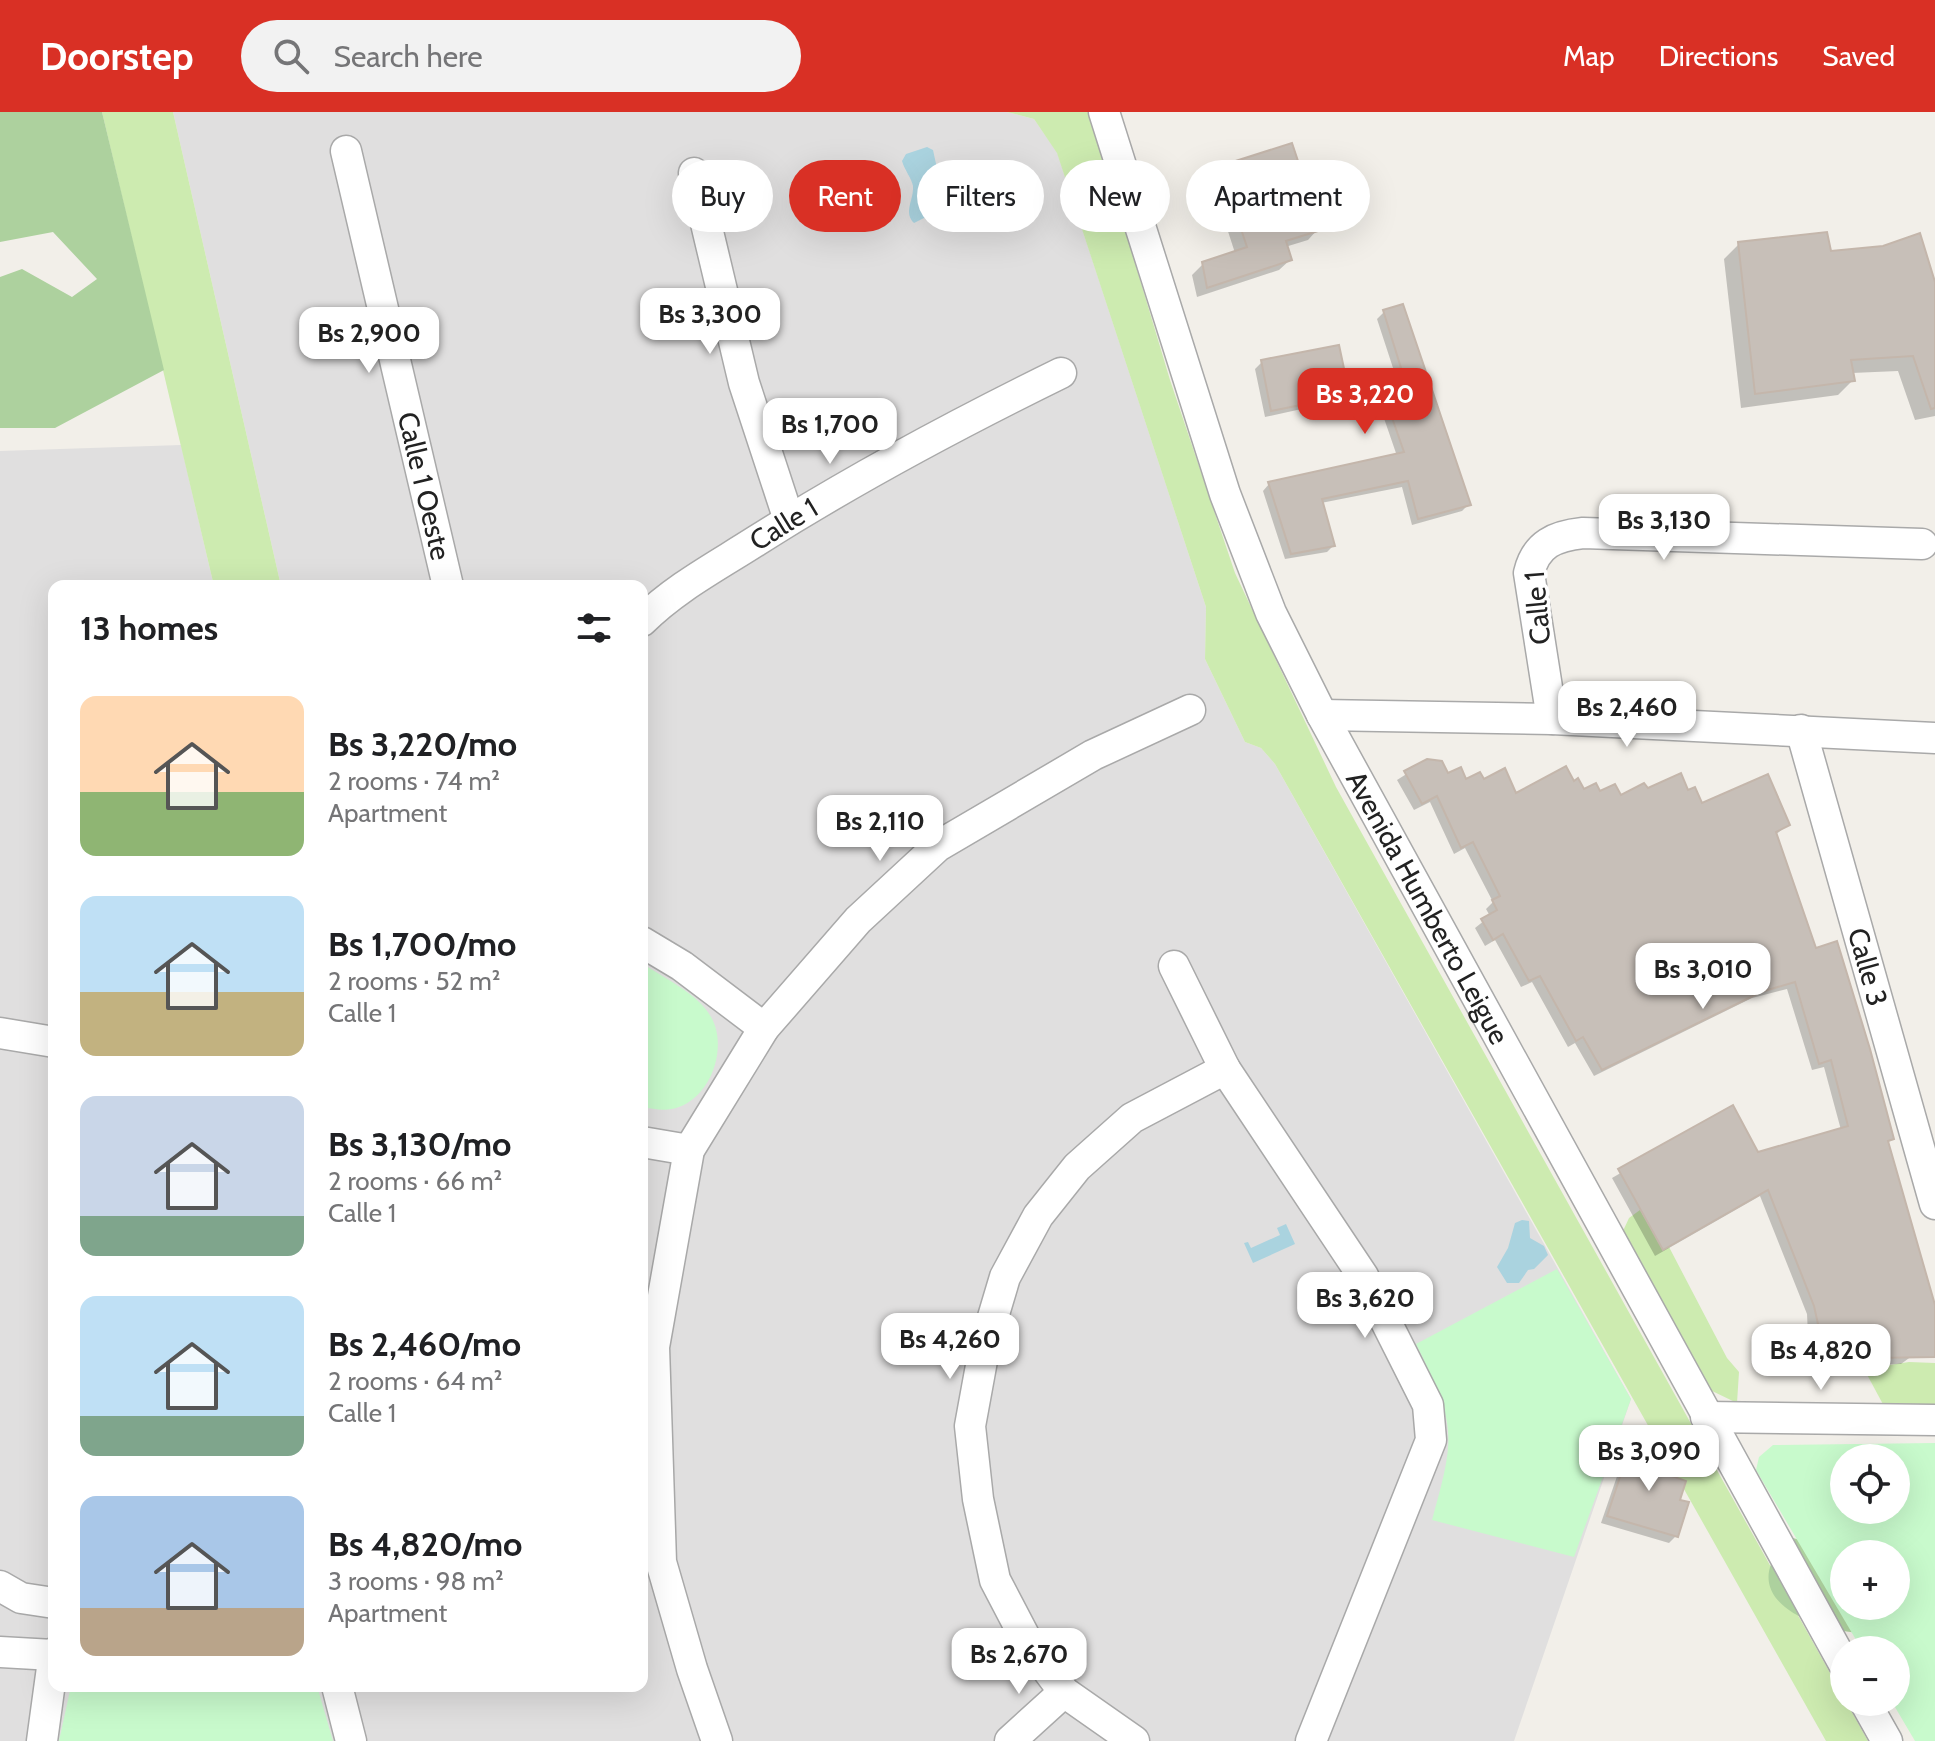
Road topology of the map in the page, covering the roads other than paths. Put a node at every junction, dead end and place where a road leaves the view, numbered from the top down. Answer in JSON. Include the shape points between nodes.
{"nodes":[{"id":1,"x":1104,"y":112,"type":"edge"},
{"id":2,"x":346,"y":151,"type":"dead end"},
{"id":3,"x":708,"y":232,"type":"edge"},
{"id":4,"x":1061,"y":373,"type":"dead end"},
{"id":5,"x":789,"y":520,"type":"junction"},
{"id":6,"x":1922,"y":544,"type":"dead end"},
{"id":7,"x":447,"y":580,"type":"edge"},
{"id":8,"x":648,"y":615,"type":"edge"},
{"id":9,"x":1190,"y":710,"type":"dead end"},
{"id":10,"x":1322,"y":715,"type":"junction"},
{"id":11,"x":1552,"y":719,"type":"junction"},
{"id":12,"x":1801,"y":730,"type":"junction"},
{"id":13,"x":1935,"y":738,"type":"edge"},
{"id":14,"x":648,"y":946,"type":"edge"},
{"id":15,"x":1174,"y":966,"type":"dead end"},
{"id":16,"x":764,"y":1028,"type":"junction"},
{"id":17,"x":0,"y":1033,"type":"edge"},
{"id":18,"x":48,"y":1041,"type":"edge"},
{"id":19,"x":1225,"y":1069,"type":"junction"},
{"id":20,"x":648,"y":1143,"type":"edge"},
{"id":21,"x":689,"y":1150,"type":"junction"},
{"id":22,"x":1935,"y":1204,"type":"edge"},
{"id":23,"x":1706,"y":1417,"type":"junction"},
{"id":24,"x":1935,"y":1420,"type":"edge"},
{"id":25,"x":0,"y":1586,"type":"edge"},
{"id":26,"x":48,"y":1602,"type":"edge"},
{"id":27,"x":1830,"y":1639,"type":"edge"},
{"id":28,"x":0,"y":1652,"type":"edge"},
{"id":29,"x":48,"y":1654,"type":"edge"},
{"id":30,"x":48,"y":1692,"type":"edge"},
{"id":31,"x":339,"y":1692,"type":"edge"},
{"id":32,"x":1064,"y":1692,"type":"junction"},
{"id":33,"x":1873,"y":1716,"type":"edge"},
{"id":34,"x":42,"y":1741,"type":"edge"},
{"id":35,"x":351,"y":1741,"type":"edge"},
{"id":36,"x":717,"y":1741,"type":"edge"},
{"id":37,"x":1010,"y":1741,"type":"edge"},
{"id":38,"x":1134,"y":1741,"type":"edge"},
{"id":39,"x":1311,"y":1741,"type":"edge"},
{"id":40,"x":1887,"y":1741,"type":"edge"}],
"edges":[{"from":1,"to":10,"type":"street","name":"Avenida Humberto Leigue","via":[[1225,494],[1271,613]]},
{"from":2,"to":7,"type":"street","name":"Calle 1 Oeste"},
{"from":3,"to":5,"type":"street","via":[[744,383]]},
{"from":4,"to":5,"type":"street","name":"Calle 1"},
{"from":5,"to":8,"type":"street","name":"Calle 1","via":[[665,598]]},
{"from":6,"to":11,"type":"street","name":"Calle 1","via":[[1557,536],[1533,555],[1529,573]]},
{"from":9,"to":16,"type":"street","via":[[1093,755],[938,846],[858,920]]},
{"from":10,"to":11,"type":"street"},
{"from":10,"to":23,"type":"street","name":"Avenida Humberto Leigue"},
{"from":11,"to":12,"type":"street"},
{"from":12,"to":13,"type":"street"},
{"from":12,"to":22,"type":"street","name":"Calle 3"},
{"from":14,"to":16,"type":"street"},
{"from":15,"to":19,"type":"street"},
{"from":16,"to":21,"type":"street"},
{"from":17,"to":18,"type":"street"},
{"from":19,"to":32,"type":"street","via":[[1132,1118],[1077,1167],[1038,1216],[1005,1277],[985,1344],[970,1426],[995,1580],[1029,1645]]},
{"from":19,"to":39,"type":"street","via":[[1363,1276],[1428,1405],[1431,1440]]},
{"from":20,"to":21,"type":"street"},
{"from":21,"to":36,"type":"street","via":[[654,1347],[661,1562]]},
{"from":23,"to":24,"type":"street"},
{"from":23,"to":27,"type":"street","name":"Avenida Humberto Leigue"},
{"from":25,"to":26,"type":"street","via":[[21,1598]]},
{"from":28,"to":29,"type":"street"},
{"from":30,"to":34,"type":"street"},
{"from":31,"to":35,"type":"street"},
{"from":32,"to":37,"type":"street"},
{"from":32,"to":38,"type":"street"},
{"from":33,"to":40,"type":"street"}]}
